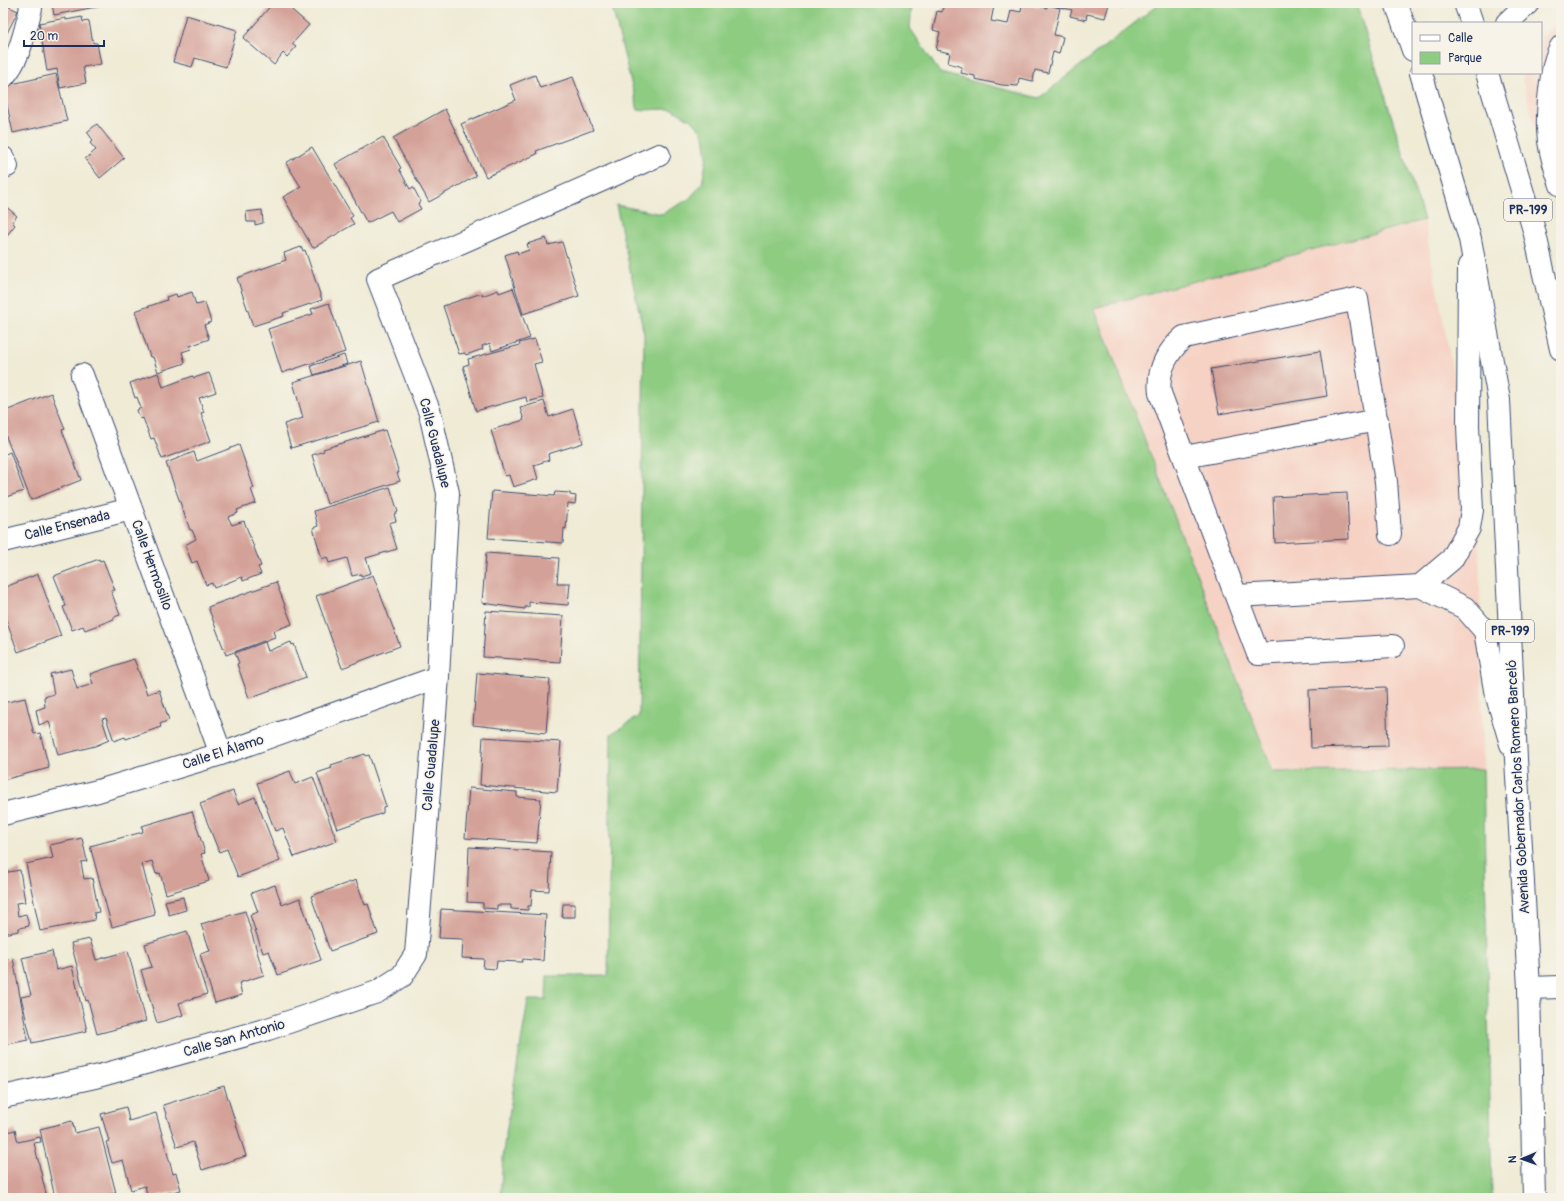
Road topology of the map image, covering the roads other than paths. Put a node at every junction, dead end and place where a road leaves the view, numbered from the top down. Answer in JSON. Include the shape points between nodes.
{"nodes":[{"id":1,"x":30,"y":3,"type":"edge"},
{"id":2,"x":1396,"y":3,"type":"edge"},
{"id":3,"x":1465,"y":3,"type":"edge"},
{"id":4,"x":1528,"y":3,"type":"edge"},
{"id":5,"x":1472,"y":22,"type":"edge"},
{"id":6,"x":1508,"y":22,"type":"edge"},
{"id":7,"x":1412,"y":47,"type":"edge"},
{"id":8,"x":1561,"y":47,"type":"edge"},
{"id":9,"x":1421,"y":74,"type":"edge"},
{"id":10,"x":1487,"y":74,"type":"edge"},
{"id":11,"x":3,"y":77,"type":"edge"},
{"id":12,"x":659,"y":155,"type":"dead end"},
{"id":13,"x":1561,"y":185,"type":"edge"},
{"id":14,"x":1470,"y":239,"type":"junction"},
{"id":15,"x":1558,"y":320,"type":"edge"},
{"id":16,"x":1561,"y":349,"type":"edge"},
{"id":17,"x":82,"y":375,"type":"dead end"},
{"id":18,"x":1377,"y":420,"type":"junction"},
{"id":19,"x":1185,"y":457,"type":"junction"},
{"id":20,"x":131,"y":509,"type":"junction"},
{"id":21,"x":1390,"y":534,"type":"dead end"},
{"id":22,"x":3,"y":541,"type":"edge"},
{"id":23,"x":1420,"y":586,"type":"junction"},
{"id":24,"x":1236,"y":596,"type":"junction"},
{"id":25,"x":1392,"y":646,"type":"dead end"},
{"id":26,"x":438,"y":677,"type":"junction"},
{"id":27,"x":221,"y":754,"type":"junction"},
{"id":28,"x":1516,"y":758,"type":"junction"},
{"id":29,"x":3,"y":814,"type":"edge"},
{"id":30,"x":418,"y":921,"type":"joint"},
{"id":31,"x":1561,"y":987,"type":"edge"},
{"id":32,"x":1529,"y":988,"type":"junction"},
{"id":33,"x":3,"y":1097,"type":"edge"},
{"id":34,"x":1534,"y":1198,"type":"edge"}],
"edges":[{"from":1,"to":11,"type":"main road","via":[[23,41]]},
{"from":2,"to":7,"type":"main road"},
{"from":3,"to":5,"type":"main road"},
{"from":4,"to":6,"type":"main road"},
{"from":8,"to":13,"type":"main road","via":[[1553,73],[1548,117],[1549,140]]},
{"from":9,"to":14,"type":"main road","name":"Avenida Gobernador Carlos Romero Barceló","number":"PR-199"},
{"from":10,"to":15,"type":"main road","number":"PR-199"},
{"from":12,"to":26,"type":"main road","name":"Calle Guadalupe","via":[[378,279],[430,413],[448,493]]},
{"from":14,"to":23,"type":"main road","via":[[1468,426],[1472,510],[1469,528],[1452,560]]},
{"from":14,"to":28,"type":"main road","name":"Avenida Gobernador Carlos Romero Barceló","number":"PR-199","via":[[1499,400]]},
{"from":15,"to":16,"type":"main road","number":"PR-199"},
{"from":17,"to":20,"type":"main road","name":"Calle Hermosillo"},
{"from":18,"to":19,"type":"main road"},
{"from":18,"to":19,"type":"main road","via":[[1357,299],[1184,337],[1176,344],[1163,364],[1159,381],[1160,393]]},
{"from":18,"to":21,"type":"main road"},
{"from":19,"to":24,"type":"main road"},
{"from":20,"to":22,"type":"main road","name":"Calle Ensenada"},
{"from":20,"to":27,"type":"main road","name":"Calle Hermosillo"},
{"from":23,"to":24,"type":"main road"},
{"from":23,"to":28,"type":"main road","via":[[1465,608],[1485,631],[1495,690]]},
{"from":24,"to":25,"type":"main road","via":[[1258,654]]},
{"from":26,"to":27,"type":"main road","name":"Calle El Álamo"},
{"from":26,"to":30,"type":"main road","name":"Calle Guadalupe"},
{"from":27,"to":29,"type":"main road","name":"Calle El Álamo","via":[[98,791]]},
{"from":28,"to":32,"type":"main road","name":"Avenida Gobernador Carlos Romero Barceló","number":"PR-199"},
{"from":30,"to":33,"type":"main road","name":"Calle San Antonio","via":[[416,954],[402,976],[377,992],[268,1029],[117,1071]]},
{"from":31,"to":32,"type":"main road"},
{"from":32,"to":34,"type":"main road","name":"Avenida Gobernador Carlos Romero Barceló","number":"PR-199"}]}
